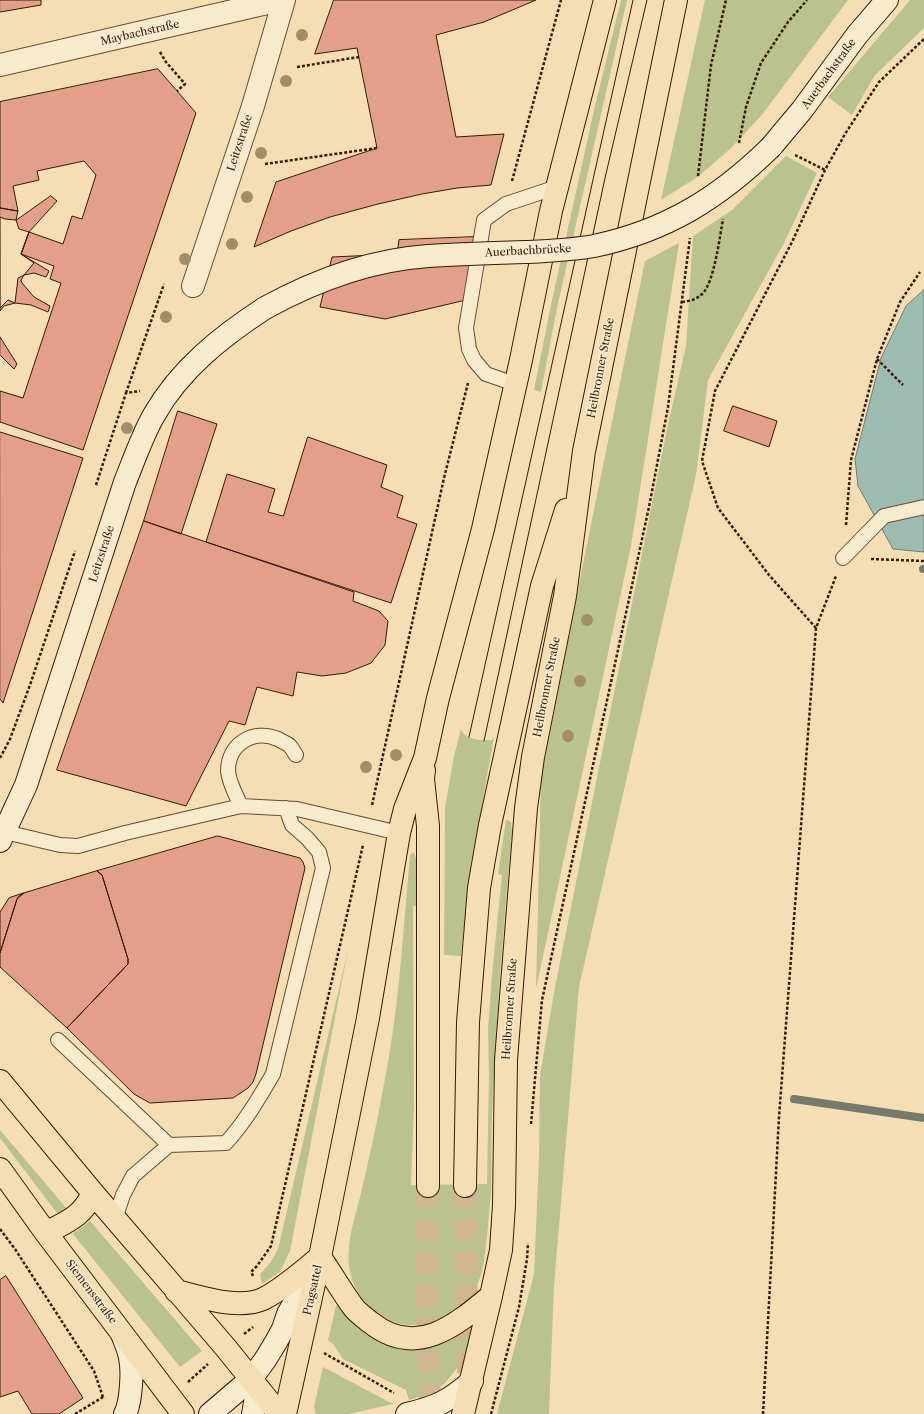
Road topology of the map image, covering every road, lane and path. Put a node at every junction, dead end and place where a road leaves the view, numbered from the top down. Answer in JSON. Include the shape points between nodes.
{"nodes":[{"id":1,"x":280,"y":0,"type":"edge"},
{"id":2,"x":284,"y":0,"type":"edge"},
{"id":3,"x":561,"y":0,"type":"edge"},
{"id":4,"x":605,"y":0,"type":"edge"},
{"id":5,"x":676,"y":0,"type":"edge"},
{"id":6,"x":726,"y":0,"type":"edge"},
{"id":7,"x":887,"y":0,"type":"edge"},
{"id":8,"x":148,"y":31,"type":"junction"},
{"id":9,"x":924,"y":39,"type":"edge"},
{"id":10,"x":359,"y":57,"type":"dead end"},
{"id":11,"x":0,"y":65,"type":"edge"},
{"id":12,"x":297,"y":67,"type":"dead end"},
{"id":13,"x":177,"y":92,"type":"dead end"},
{"id":14,"x":771,"y":147,"type":"joint"},
{"id":15,"x":377,"y":148,"type":"dead end"},
{"id":16,"x":795,"y":154,"type":"dead end"},
{"id":17,"x":265,"y":164,"type":"dead end"},
{"id":18,"x":825,"y":170,"type":"junction"},
{"id":19,"x":697,"y":184,"type":"dead end"},
{"id":20,"x":557,"y":187,"type":"junction"},
{"id":21,"x":506,"y":204,"type":"junction"},
{"id":22,"x":691,"y":231,"type":"dead end"},
{"id":23,"x":920,"y":272,"type":"dead end"},
{"id":24,"x":164,"y":284,"type":"dead end"},
{"id":25,"x":193,"y":286,"type":"dead end"},
{"id":26,"x":265,"y":308,"type":"joint"},
{"id":27,"x":877,"y":359,"type":"junction"},
{"id":28,"x":474,"y":360,"type":"junction"},
{"id":29,"x":515,"y":384,"type":"junction"},
{"id":30,"x":903,"y":385,"type":"dead end"},
{"id":31,"x":126,"y":393,"type":"dead end"},
{"id":32,"x":584,"y":451,"type":"junction"},
{"id":33,"x":924,"y":507,"type":"edge"},
{"id":34,"x":843,"y":558,"type":"junction"},
{"id":35,"x":924,"y":561,"type":"edge"},
{"id":36,"x":816,"y":628,"type":"junction"},
{"id":37,"x":296,"y":755,"type":"dead end"},
{"id":38,"x":425,"y":758,"type":"junction"},
{"id":39,"x":241,"y":806,"type":"junction"},
{"id":40,"x":286,"y":808,"type":"junction"},
{"id":41,"x":367,"y":826,"type":"junction"},
{"id":42,"x":399,"y":833,"type":"junction"},
{"id":43,"x":2,"y":836,"type":"edge"},
{"id":44,"x":58,"y":1040,"type":"dead end"},
{"id":45,"x":0,"y":1081,"type":"edge"},
{"id":46,"x":531,"y":1128,"type":"dead end"},
{"id":47,"x":169,"y":1145,"type":"junction"},
{"id":48,"x":0,"y":1169,"type":"edge"},
{"id":49,"x":428,"y":1186,"type":"tunnel mouth"},
{"id":50,"x":465,"y":1186,"type":"tunnel mouth"},
{"id":51,"x":93,"y":1193,"type":"junction"},
{"id":52,"x":115,"y":1219,"type":"junction"},
{"id":53,"x":0,"y":1229,"type":"edge"},
{"id":54,"x":46,"y":1233,"type":"junction"},
{"id":55,"x":528,"y":1236,"type":"dead end"},
{"id":56,"x":320,"y":1257,"type":"junction"},
{"id":57,"x":251,"y":1272,"type":"dead end"},
{"id":58,"x":176,"y":1290,"type":"junction"},
{"id":59,"x":491,"y":1296,"type":"junction"},
{"id":60,"x":122,"y":1333,"type":"junction"},
{"id":61,"x":325,"y":1354,"type":"dead end"},
{"id":62,"x":209,"y":1363,"type":"dead end"},
{"id":63,"x":251,"y":1379,"type":"junction"},
{"id":64,"x":472,"y":1380,"type":"junction"},
{"id":65,"x":189,"y":1381,"type":"dead end"},
{"id":66,"x":402,"y":1405,"type":"edge"},
{"id":67,"x":75,"y":1414,"type":"edge"},
{"id":68,"x":125,"y":1414,"type":"edge"},
{"id":69,"x":182,"y":1414,"type":"edge"},
{"id":70,"x":210,"y":1414,"type":"edge"},
{"id":71,"x":253,"y":1414,"type":"edge"},
{"id":72,"x":279,"y":1414,"type":"edge"},
{"id":73,"x":285,"y":1414,"type":"edge"},
{"id":74,"x":463,"y":1414,"type":"edge"},
{"id":75,"x":491,"y":1414,"type":"edge"},
{"id":76,"x":763,"y":1414,"type":"edge"}],
"edges":[{"from":1,"to":8,"type":"main road","name":"Maybachstraße"},
{"from":2,"to":25,"type":"main road","name":"Leitzstraße","via":[[253,106]]},
{"from":3,"to":21,"type":"path"},
{"from":4,"to":20,"type":"main road"},
{"from":5,"to":32,"type":"main road","name":"Heilbronner Straße"},
{"from":6,"to":19,"type":"path","via":[[711,65]]},
{"from":7,"to":14,"type":"main road","name":"Auerbachstraße"},
{"from":8,"to":11,"type":"main road","name":"Maybachstraße"},
{"from":8,"to":13,"type":"path","via":[[166,62],[185,84]]},
{"from":9,"to":18,"type":"path","via":[[879,82]]},
{"from":10,"to":12,"type":"path"},
{"from":14,"to":26,"type":"main road","name":"Auerbachbrücke","bridge":true,"via":[[750,168],[703,204],[650,230],[622,239],[564,250],[427,256],[392,261],[326,278],[295,291]]},
{"from":15,"to":17,"type":"path"},
{"from":16,"to":18,"type":"path"},
{"from":18,"to":36,"type":"path","via":[[792,242],[715,390],[702,461],[718,508],[769,574]]},
{"from":20,"to":21,"type":"lane"},
{"from":20,"to":29,"type":"main road"},
{"from":21,"to":28,"type":"lane","via":[[484,220],[466,328],[469,350]]},
{"from":22,"to":46,"type":"path","via":[[668,407],[649,507],[542,1000]]},
{"from":23,"to":27,"type":"path","via":[[900,302]]},
{"from":24,"to":31,"type":"path"},
{"from":26,"to":43,"type":"main road","name":"Leitzstraße","via":[[217,341],[174,386],[154,414],[125,482],[26,785]]},
{"from":27,"to":30,"type":"path"},
{"from":27,"to":34,"type":"path","via":[[851,460]]},
{"from":28,"to":29,"type":"lane","via":[[486,374]]},
{"from":28,"to":41,"type":"path","via":[[447,464]]},
{"from":29,"to":38,"type":"main road","via":[[483,529],[438,698]]},
{"from":32,"to":50,"type":"main road","via":[[542,586],[490,825],[479,888],[468,1022]]},
{"from":32,"to":59,"type":"main road","name":"Heilbronner Straße","via":[[565,596],[533,757],[526,808],[506,1060],[503,1220]]},
{"from":33,"to":34,"type":"lane","via":[[884,516]]},
{"from":34,"to":35,"type":"path"},
{"from":34,"to":36,"type":"path"},
{"from":36,"to":76,"type":"path","via":[[779,1117]]},
{"from":37,"to":39,"type":"lane","via":[[288,745],[268,736],[245,740],[235,748],[228,771]]},
{"from":38,"to":42,"type":"main road","via":[[405,809]]},
{"from":38,"to":49,"type":"main road","via":[[423,779],[428,826]]},
{"from":39,"to":40,"type":"lane"},
{"from":39,"to":43,"type":"lane","via":[[125,832],[78,846]]},
{"from":40,"to":41,"type":"lane"},
{"from":40,"to":47,"type":"lane","via":[[292,825],[308,838],[319,852],[323,868],[273,1074],[256,1104],[226,1143]]},
{"from":41,"to":42,"type":"lane"},
{"from":41,"to":57,"type":"path","via":[[272,1246]]},
{"from":42,"to":56,"type":"main road","via":[[368,1018]]},
{"from":44,"to":47,"type":"lane"},
{"from":45,"to":51,"type":"main road"},
{"from":47,"to":52,"type":"lane","via":[[133,1176]]},
{"from":48,"to":54,"type":"main road","name":"Siemensstraße"},
{"from":51,"to":52,"type":"main road"},
{"from":51,"to":54,"type":"main road","via":[[87,1206],[78,1215]]},
{"from":52,"to":58,"type":"main road"},
{"from":53,"to":67,"type":"path","via":[[94,1371],[103,1397]]},
{"from":54,"to":60,"type":"main road","name":"Siemensstraße"},
{"from":55,"to":75,"type":"path","via":[[519,1307]]},
{"from":56,"to":58,"type":"main road","via":[[263,1299],[246,1303],[219,1302]]},
{"from":56,"to":59,"type":"main road","via":[[355,1309],[381,1330],[409,1339],[428,1336],[450,1327]]},
{"from":56,"to":63,"type":"main road","name":"Pragsattel","via":[[288,1314],[276,1342]]},
{"from":56,"to":73,"type":"main road","name":"Pragsattel"},
{"from":58,"to":63,"type":"main road"},
{"from":59,"to":64,"type":"main road","name":"Heilbronner Straße"},
{"from":60,"to":68,"type":"main road","via":[[131,1359],[131,1392]]},
{"from":60,"to":69,"type":"main road","name":"Siemensstraße"},
{"from":61,"to":66,"type":"path"},
{"from":62,"to":65,"type":"path"},
{"from":63,"to":70,"type":"main road","name":"Pragsattel"},
{"from":63,"to":71,"type":"main road","via":[[256,1397]]},
{"from":63,"to":72,"type":"main road"},
{"from":64,"to":66,"type":"main road","via":[[454,1396],[421,1411]]},
{"from":64,"to":74,"type":"main road"}]}
